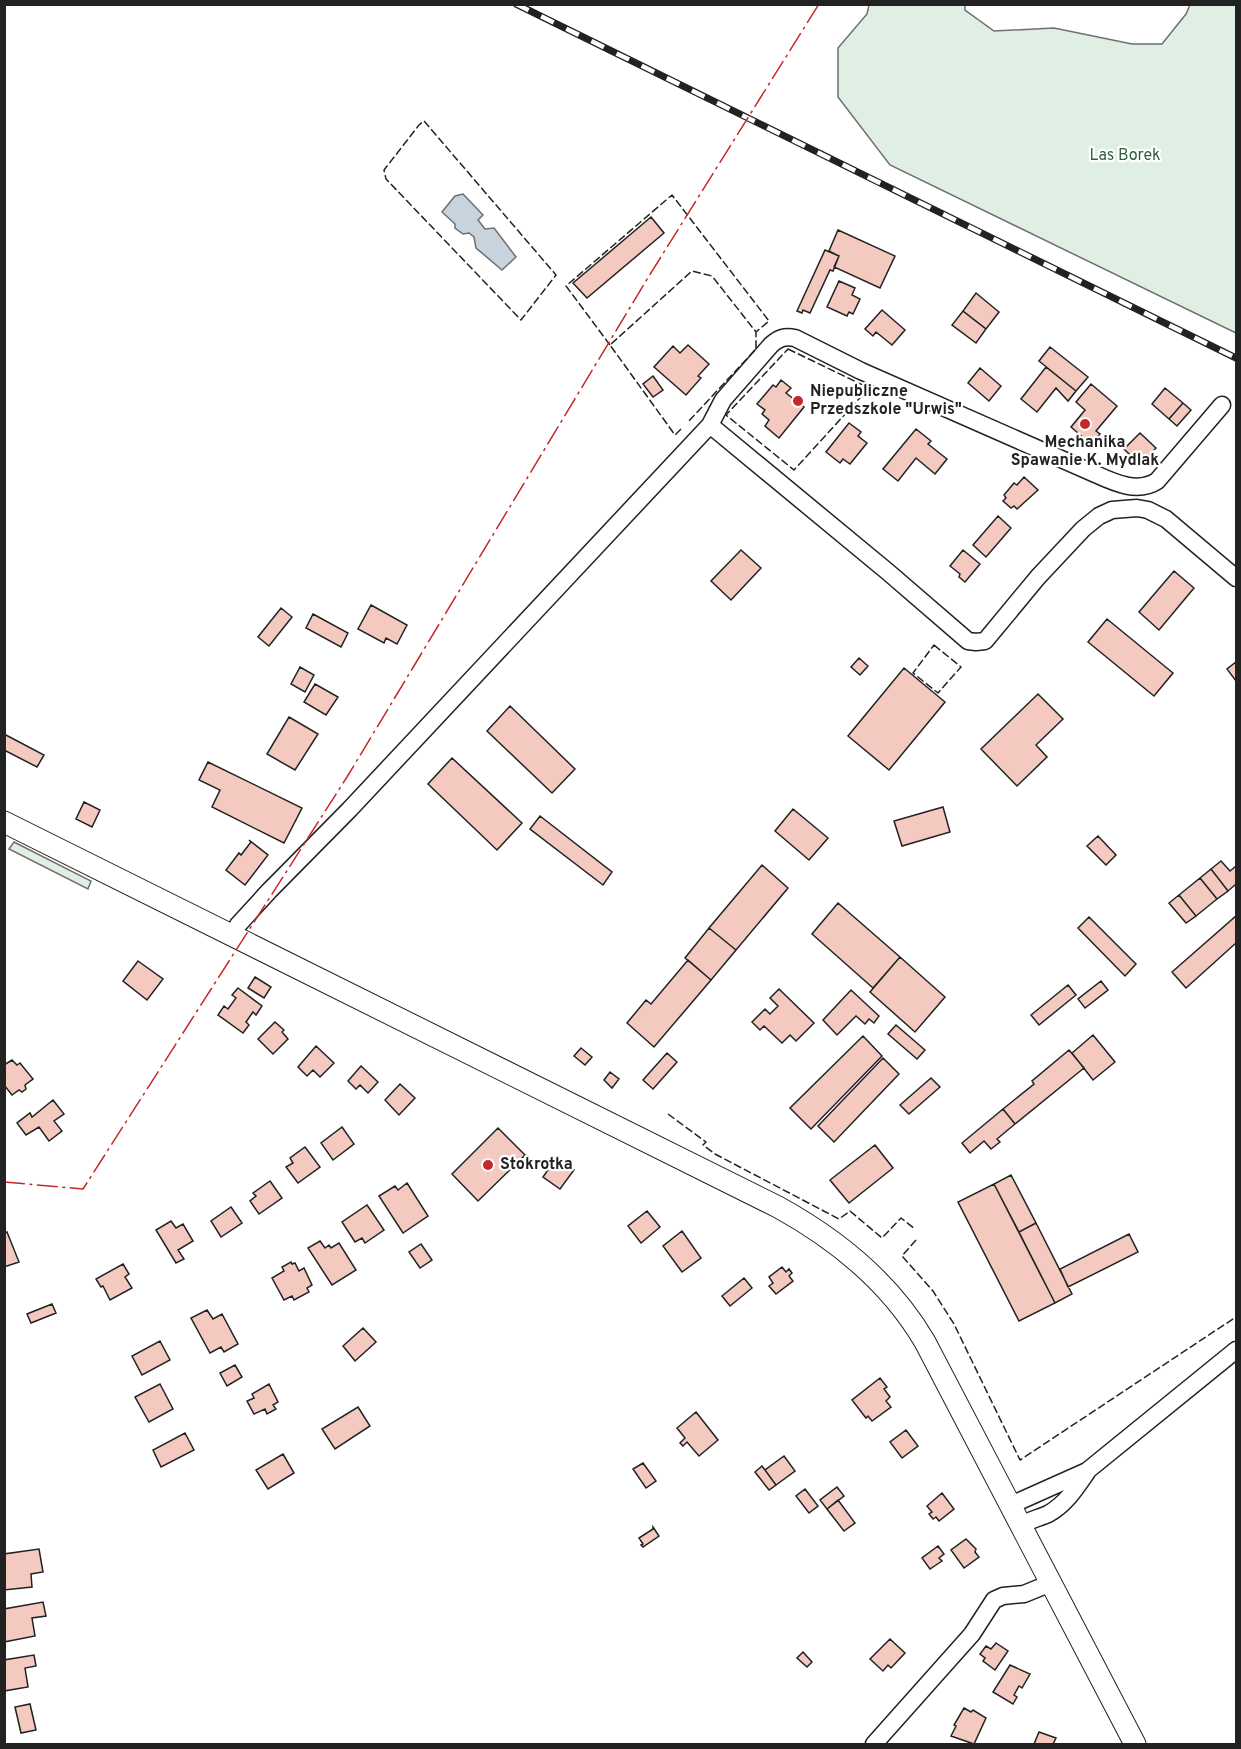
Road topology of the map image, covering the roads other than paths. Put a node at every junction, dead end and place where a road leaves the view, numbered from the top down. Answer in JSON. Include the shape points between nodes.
{"nodes":[{"id":1,"x":1222,"y":405,"type":"dead end"},
{"id":2,"x":710,"y":425,"type":"junction"},
{"id":3,"x":1236,"y":578,"type":"edge"},
{"id":4,"x":4,"y":822,"type":"edge"},
{"id":5,"x":232,"y":935,"type":"junction"},
{"id":6,"x":1236,"y":1350,"type":"edge"},
{"id":7,"x":1088,"y":1471,"type":"junction"},
{"id":8,"x":1011,"y":1505,"type":"junction"},
{"id":9,"x":1021,"y":1525,"type":"junction"},
{"id":10,"x":1051,"y":1583,"type":"junction"},
{"id":11,"x":874,"y":1744,"type":"edge"},
{"id":12,"x":1135,"y":1744,"type":"edge"}],
"edges":[{"from":1,"to":2,"type":"street","via":[[1157,481],[1147,487],[1130,486],[787,337],[771,345],[719,406]]},
{"from":2,"to":3,"type":"street","via":[[968,641],[985,641],[1083,529],[1112,510],[1137,508],[1166,519]]},
{"from":2,"to":5,"type":"street","via":[[358,802],[269,891]]},
{"from":4,"to":5,"type":"main road"},
{"from":5,"to":8,"type":"main road","via":[[778,1207],[836,1243],[881,1283],[920,1333]]},
{"from":6,"to":7,"type":"street"},
{"from":7,"to":8,"type":"street"},
{"from":7,"to":9,"type":"street","via":[[1058,1508]]},
{"from":8,"to":9,"type":"main road"},
{"from":9,"to":10,"type":"main road"},
{"from":10,"to":11,"type":"street","via":[[994,1600],[972,1634]]},
{"from":10,"to":12,"type":"main road"}]}
